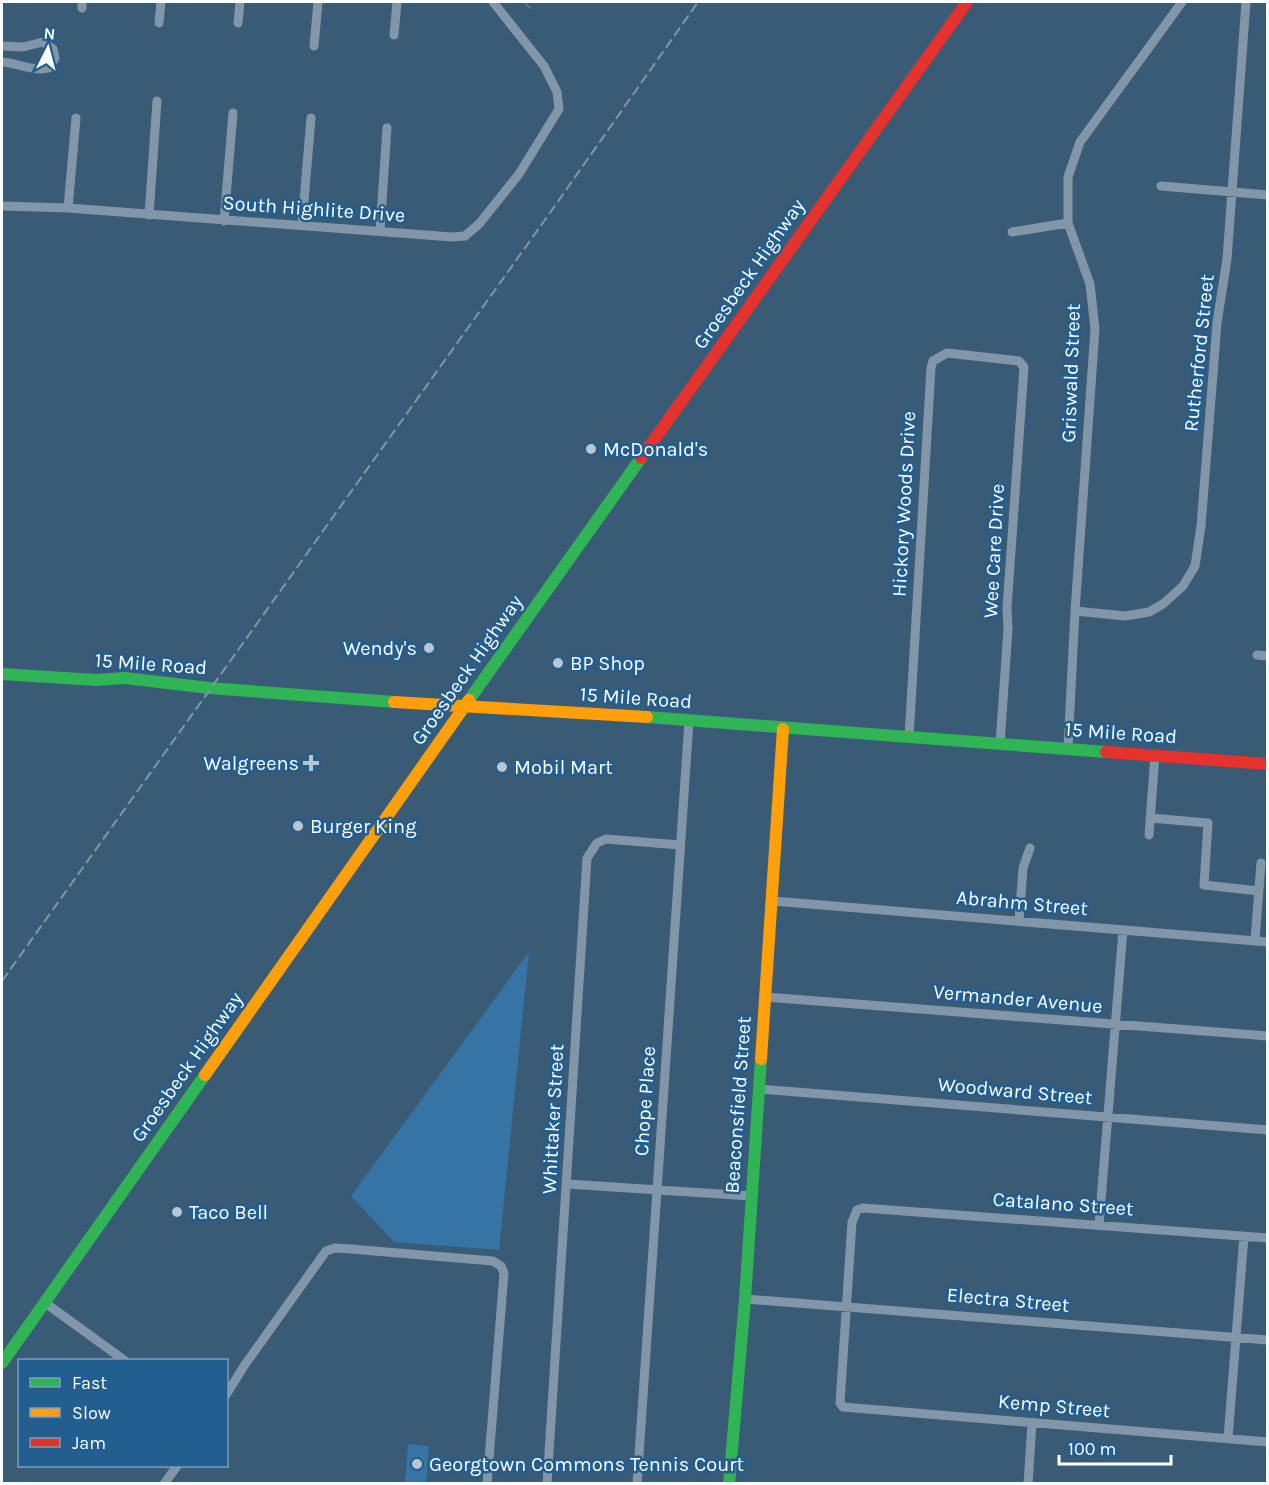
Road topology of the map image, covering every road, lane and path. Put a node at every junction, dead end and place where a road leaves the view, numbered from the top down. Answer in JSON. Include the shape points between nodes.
{"nodes":[{"id":1,"x":161,"y":2,"type":"edge"},
{"id":2,"x":240,"y":2,"type":"edge"},
{"id":3,"x":318,"y":2,"type":"edge"},
{"id":4,"x":397,"y":2,"type":"edge"},
{"id":5,"x":493,"y":2,"type":"edge"},
{"id":6,"x":967,"y":2,"type":"edge"},
{"id":7,"x":1182,"y":2,"type":"edge"},
{"id":8,"x":1246,"y":2,"type":"edge"},
{"id":9,"x":159,"y":23,"type":"dead end"},
{"id":10,"x":238,"y":23,"type":"dead end"},
{"id":11,"x":394,"y":35,"type":"dead end"},
{"id":12,"x":2,"y":46,"type":"edge"},
{"id":13,"x":314,"y":46,"type":"dead end"},
{"id":14,"x":2,"y":62,"type":"edge"},
{"id":15,"x":157,"y":101,"type":"dead end"},
{"id":16,"x":233,"y":113,"type":"dead end"},
{"id":17,"x":76,"y":118,"type":"dead end"},
{"id":18,"x":310,"y":118,"type":"dead end"},
{"id":19,"x":387,"y":128,"type":"dead end"},
{"id":20,"x":1161,"y":186,"type":"dead end"},
{"id":21,"x":1232,"y":193,"type":"junction"},
{"id":22,"x":1268,"y":195,"type":"edge"},
{"id":23,"x":2,"y":206,"type":"edge"},
{"id":24,"x":68,"y":208,"type":"junction"},
{"id":25,"x":149,"y":215,"type":"junction"},
{"id":26,"x":224,"y":220,"type":"junction"},
{"id":27,"x":1068,"y":223,"type":"junction"},
{"id":28,"x":302,"y":225,"type":"junction"},
{"id":29,"x":380,"y":231,"type":"junction"},
{"id":30,"x":1012,"y":232,"type":"dead end"},
{"id":31,"x":1019,"y":361,"type":"joint"},
{"id":32,"x":1075,"y":611,"type":"junction"},
{"id":33,"x":1257,"y":655,"type":"dead end"},
{"id":34,"x":1268,"y":656,"type":"edge"},
{"id":35,"x":2,"y":674,"type":"edge"},
{"id":36,"x":464,"y":707,"type":"junction"},
{"id":37,"x":689,"y":721,"type":"junction"},
{"id":38,"x":783,"y":729,"type":"junction"},
{"id":39,"x":909,"y":737,"type":"junction"},
{"id":40,"x":1000,"y":744,"type":"junction"},
{"id":41,"x":1068,"y":748,"type":"junction"},
{"id":42,"x":1155,"y":755,"type":"junction"},
{"id":43,"x":1268,"y":764,"type":"edge"},
{"id":44,"x":1150,"y":818,"type":"junction"},
{"id":45,"x":1149,"y":835,"type":"dead end"},
{"id":46,"x":680,"y":845,"type":"junction"},
{"id":47,"x":1030,"y":848,"type":"dead end"},
{"id":48,"x":1261,"y":863,"type":"dead end"},
{"id":49,"x":1259,"y":891,"type":"junction"},
{"id":50,"x":773,"y":901,"type":"junction"},
{"id":51,"x":1019,"y":921,"type":"junction"},
{"id":52,"x":1123,"y":930,"type":"junction"},
{"id":53,"x":1255,"y":940,"type":"junction"},
{"id":54,"x":1268,"y":942,"type":"edge"},
{"id":55,"x":765,"y":997,"type":"junction"},
{"id":56,"x":1117,"y":1025,"type":"junction"},
{"id":57,"x":1268,"y":1036,"type":"edge"},
{"id":58,"x":760,"y":1089,"type":"junction"},
{"id":59,"x":1108,"y":1117,"type":"junction"},
{"id":60,"x":1268,"y":1130,"type":"edge"},
{"id":61,"x":567,"y":1184,"type":"junction"},
{"id":62,"x":658,"y":1191,"type":"junction"},
{"id":63,"x":751,"y":1196,"type":"junction"},
{"id":64,"x":1099,"y":1225,"type":"junction"},
{"id":65,"x":1244,"y":1236,"type":"junction"},
{"id":66,"x":1268,"y":1238,"type":"edge"},
{"id":67,"x":745,"y":1299,"type":"junction"},
{"id":68,"x":44,"y":1302,"type":"junction"},
{"id":69,"x":847,"y":1305,"type":"junction"},
{"id":70,"x":1236,"y":1337,"type":"junction"},
{"id":71,"x":1268,"y":1340,"type":"edge"},
{"id":72,"x":123,"y":1359,"type":"edge"},
{"id":73,"x":2,"y":1363,"type":"edge"},
{"id":74,"x":228,"y":1392,"type":"edge"},
{"id":75,"x":1032,"y":1423,"type":"junction"},
{"id":76,"x":1228,"y":1438,"type":"junction"},
{"id":77,"x":1268,"y":1442,"type":"edge"},
{"id":78,"x":176,"y":1467,"type":"edge"},
{"id":79,"x":164,"y":1484,"type":"edge"},
{"id":80,"x":488,"y":1484,"type":"edge"},
{"id":81,"x":547,"y":1484,"type":"edge"},
{"id":82,"x":637,"y":1484,"type":"edge"},
{"id":83,"x":729,"y":1484,"type":"edge"},
{"id":84,"x":1028,"y":1484,"type":"edge"}],
"edges":[{"from":1,"to":9,"type":"street"},
{"from":2,"to":10,"type":"street"},
{"from":3,"to":13,"type":"street"},
{"from":4,"to":11,"type":"street"},
{"from":5,"to":29,"type":"street","name":"South Highlite Drive","via":[[544,66],[558,92],[559,109],[519,174],[465,236]]},
{"from":6,"to":36,"type":"main road","name":"Groesbeck Highway"},
{"from":7,"to":27,"type":"street","name":"Griswald Street","via":[[1080,142],[1068,177]]},
{"from":8,"to":21,"type":"street","name":"Rutherford Street"},
{"from":12,"to":14,"type":"street","via":[[44,42],[53,49],[55,58],[49,68],[39,70]]},
{"from":15,"to":25,"type":"street"},
{"from":16,"to":26,"type":"street"},
{"from":17,"to":24,"type":"street"},
{"from":18,"to":28,"type":"street"},
{"from":19,"to":29,"type":"street"},
{"from":20,"to":21,"type":"street"},
{"from":21,"to":22,"type":"street"},
{"from":21,"to":32,"type":"street","name":"Rutherford Street","via":[[1195,566],[1183,586],[1149,612],[1125,616]]},
{"from":23,"to":24,"type":"street","name":"South Highlite Drive"},
{"from":24,"to":25,"type":"street","name":"South Highlite Drive"},
{"from":25,"to":26,"type":"street","name":"South Highlite Drive"},
{"from":26,"to":28,"type":"street","name":"South Highlite Drive"},
{"from":27,"to":30,"type":"street"},
{"from":27,"to":32,"type":"street","name":"Griswald Street","via":[[1090,284],[1095,321]]},
{"from":28,"to":29,"type":"street","name":"South Highlite Drive"},
{"from":31,"to":39,"type":"street","name":"Hickory Woods Drive","via":[[947,353],[933,361]]},
{"from":31,"to":40,"type":"street","name":"Wee Care Drive","via":[[1024,367]]},
{"from":32,"to":41,"type":"street","name":"Griswald Street"},
{"from":33,"to":34,"type":"street"},
{"from":35,"to":36,"type":"main road","name":"15 Mile Road","via":[[125,678]]},
{"from":36,"to":37,"type":"main road","name":"15 Mile Road"},
{"from":36,"to":68,"type":"main road","name":"Groesbeck Highway"},
{"from":37,"to":38,"type":"main road","name":"15 Mile Road"},
{"from":37,"to":46,"type":"street","name":"Chope Place"},
{"from":38,"to":39,"type":"main road","name":"15 Mile Road"},
{"from":38,"to":50,"type":"main road","name":"Beaconsfield Street"},
{"from":39,"to":40,"type":"main road","name":"15 Mile Road"},
{"from":40,"to":41,"type":"main road","name":"15 Mile Road"},
{"from":41,"to":42,"type":"main road","name":"15 Mile Road"},
{"from":42,"to":43,"type":"main road","name":"15 Mile Road"},
{"from":42,"to":44,"type":"street"},
{"from":44,"to":45,"type":"street"},
{"from":44,"to":49,"type":"street","via":[[1208,823],[1204,885]]},
{"from":46,"to":61,"type":"street","name":"Whittaker Street","via":[[606,839],[597,843],[587,858]]},
{"from":46,"to":62,"type":"street","name":"Chope Place"},
{"from":47,"to":51,"type":"street","via":[[1023,868]]},
{"from":48,"to":49,"type":"street"},
{"from":49,"to":53,"type":"street"},
{"from":50,"to":51,"type":"street","name":"Abrahm Street"},
{"from":50,"to":55,"type":"main road","name":"Beaconsfield Street"},
{"from":51,"to":52,"type":"street","name":"Abrahm Street"},
{"from":52,"to":53,"type":"street","name":"Abrahm Street"},
{"from":52,"to":56,"type":"street"},
{"from":53,"to":54,"type":"street","name":"Abrahm Street"},
{"from":55,"to":56,"type":"street","name":"Vermander Avenue"},
{"from":55,"to":58,"type":"main road","name":"Beaconsfield Street"},
{"from":56,"to":57,"type":"street","name":"Vermander Avenue"},
{"from":56,"to":59,"type":"street"},
{"from":58,"to":59,"type":"street","name":"Woodward Street"},
{"from":58,"to":63,"type":"main road","name":"Beaconsfield Street"},
{"from":59,"to":60,"type":"street","name":"Woodward Street"},
{"from":59,"to":64,"type":"street"},
{"from":61,"to":62,"type":"street"},
{"from":61,"to":81,"type":"street","name":"Whittaker Street"},
{"from":62,"to":63,"type":"street"},
{"from":62,"to":82,"type":"street","name":"Chope Place"},
{"from":63,"to":67,"type":"main road","name":"Beaconsfield Street"},
{"from":64,"to":65,"type":"street","name":"Catalano Street"},
{"from":64,"to":69,"type":"street","name":"Catalano Street","via":[[857,1210],[852,1222]]},
{"from":65,"to":66,"type":"street","name":"Catalano Street"},
{"from":65,"to":70,"type":"street"},
{"from":67,"to":69,"type":"street","name":"Electra Street"},
{"from":67,"to":83,"type":"main road","name":"Beaconsfield Street"},
{"from":68,"to":72,"type":"street"},
{"from":68,"to":73,"type":"main road","name":"Groesbeck Highway"},
{"from":69,"to":70,"type":"street","name":"Electra Street"},
{"from":69,"to":75,"type":"street","name":"Kemp Street","via":[[840,1403],[843,1407]]},
{"from":70,"to":71,"type":"street","name":"Electra Street"},
{"from":70,"to":76,"type":"street"},
{"from":74,"to":80,"type":"street","via":[[326,1251],[335,1248],[493,1261],[504,1273]]},
{"from":75,"to":76,"type":"street","name":"Kemp Street"},
{"from":75,"to":84,"type":"street"},
{"from":76,"to":77,"type":"street","name":"Kemp Street"},
{"from":78,"to":79,"type":"street"}]}
